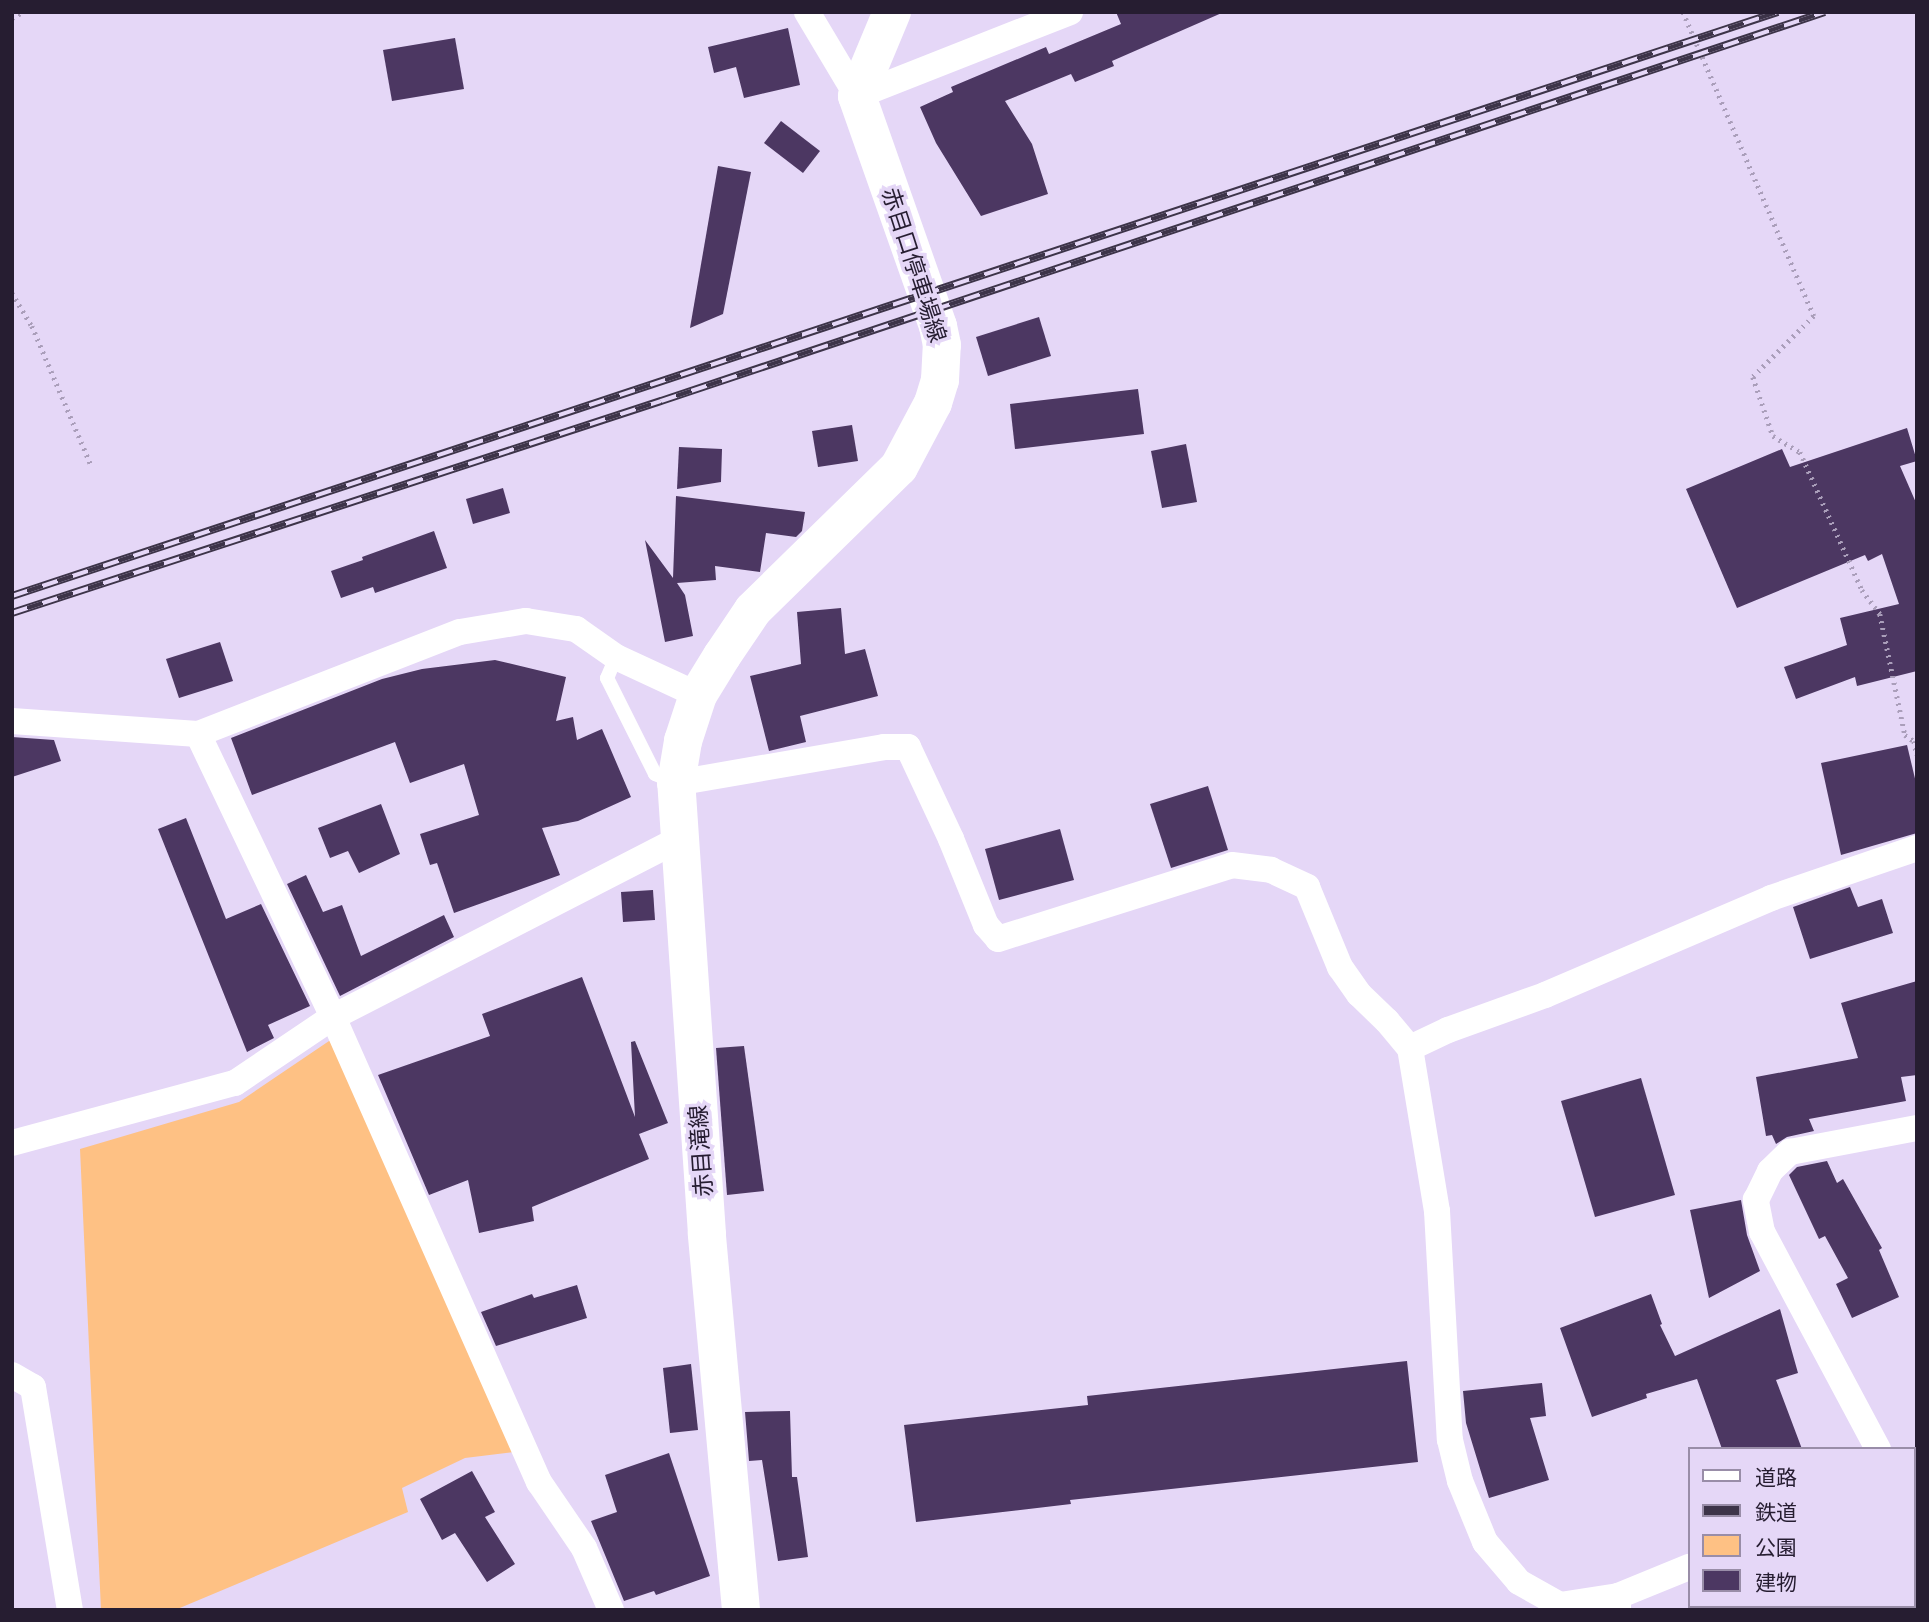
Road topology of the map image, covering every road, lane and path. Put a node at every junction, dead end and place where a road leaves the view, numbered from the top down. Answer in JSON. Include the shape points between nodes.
{"nodes":[{"id":1,"x":23,"y":12,"type":"edge"},
{"id":2,"x":807,"y":12,"type":"edge"},
{"id":3,"x":892,"y":12,"type":"edge"},
{"id":4,"x":1070,"y":12,"type":"edge"},
{"id":5,"x":1683,"y":12,"type":"edge"},
{"id":6,"x":12,"y":18,"type":"edge"},
{"id":7,"x":857,"y":96,"type":"junction"},
{"id":8,"x":12,"y":293,"type":"edge"},
{"id":9,"x":91,"y":465,"type":"dead end"},
{"id":10,"x":617,"y":657,"type":"junction"},
{"id":11,"x":698,"y":695,"type":"junction"},
{"id":12,"x":12,"y":721,"type":"edge"},
{"id":13,"x":198,"y":734,"type":"junction"},
{"id":14,"x":1917,"y":755,"type":"edge"},
{"id":15,"x":676,"y":783,"type":"junction"},
{"id":16,"x":678,"y":840,"type":"junction"},
{"id":17,"x":1917,"y":848,"type":"edge"},
{"id":18,"x":333,"y":1017,"type":"junction"},
{"id":19,"x":1410,"y":1048,"type":"junction"},
{"id":20,"x":1917,"y":1128,"type":"edge"},
{"id":21,"x":12,"y":1143,"type":"edge"},
{"id":22,"x":12,"y":1375,"type":"edge"},
{"id":23,"x":1877,"y":1447,"type":"edge"},
{"id":24,"x":1688,"y":1568,"type":"edge"},
{"id":25,"x":1618,"y":1603,"type":"edge"},
{"id":26,"x":70,"y":1610,"type":"edge"},
{"id":27,"x":611,"y":1610,"type":"edge"},
{"id":28,"x":741,"y":1610,"type":"edge"}],
"edges":[{"from":1,"to":6,"type":"path"},
{"from":2,"to":7,"type":"street"},
{"from":3,"to":7,"type":"main road"},
{"from":4,"to":7,"type":"street"},
{"from":5,"to":14,"type":"path","via":[[1814,316],[1754,377],[1773,436],[1800,452],[1862,590],[1880,614],[1905,734],[1914,741]]},
{"from":7,"to":11,"type":"main road","name":"赤目口停車場線","via":[[938,326],[940,380],[900,467],[753,610]]},
{"from":8,"to":9,"type":"path","via":[[32,326]]},
{"from":10,"to":11,"type":"street"},
{"from":10,"to":13,"type":"street","via":[[576,629],[526,621],[460,632]]},
{"from":10,"to":15,"type":"lane","via":[[607,678],[655,774]]},
{"from":11,"to":15,"type":"main road","name":"赤目滝線"},
{"from":12,"to":13,"type":"street"},
{"from":13,"to":18,"type":"street"},
{"from":15,"to":16,"type":"main road","name":"赤目滝線"},
{"from":15,"to":19,"type":"street","via":[[884,747],[908,747],[986,925],[998,939],[1232,865],[1271,870],[1307,887],[1339,967]]},
{"from":16,"to":18,"type":"street"},
{"from":16,"to":28,"type":"main road","name":"赤目滝線"},
{"from":17,"to":19,"type":"street","via":[[1771,898]]},
{"from":18,"to":21,"type":"street","via":[[236,1083]]},
{"from":18,"to":27,"type":"street","via":[[539,1482],[584,1548]]},
{"from":19,"to":25,"type":"street","via":[[1437,1211],[1450,1440],[1460,1481],[1485,1542],[1519,1582],[1560,1605]]},
{"from":20,"to":23,"type":"street","via":[[1790,1152],[1770,1171],[1756,1200],[1762,1232]]},
{"from":22,"to":26,"type":"street","via":[[33,1387]]},
{"from":24,"to":25,"type":"street"}]}
